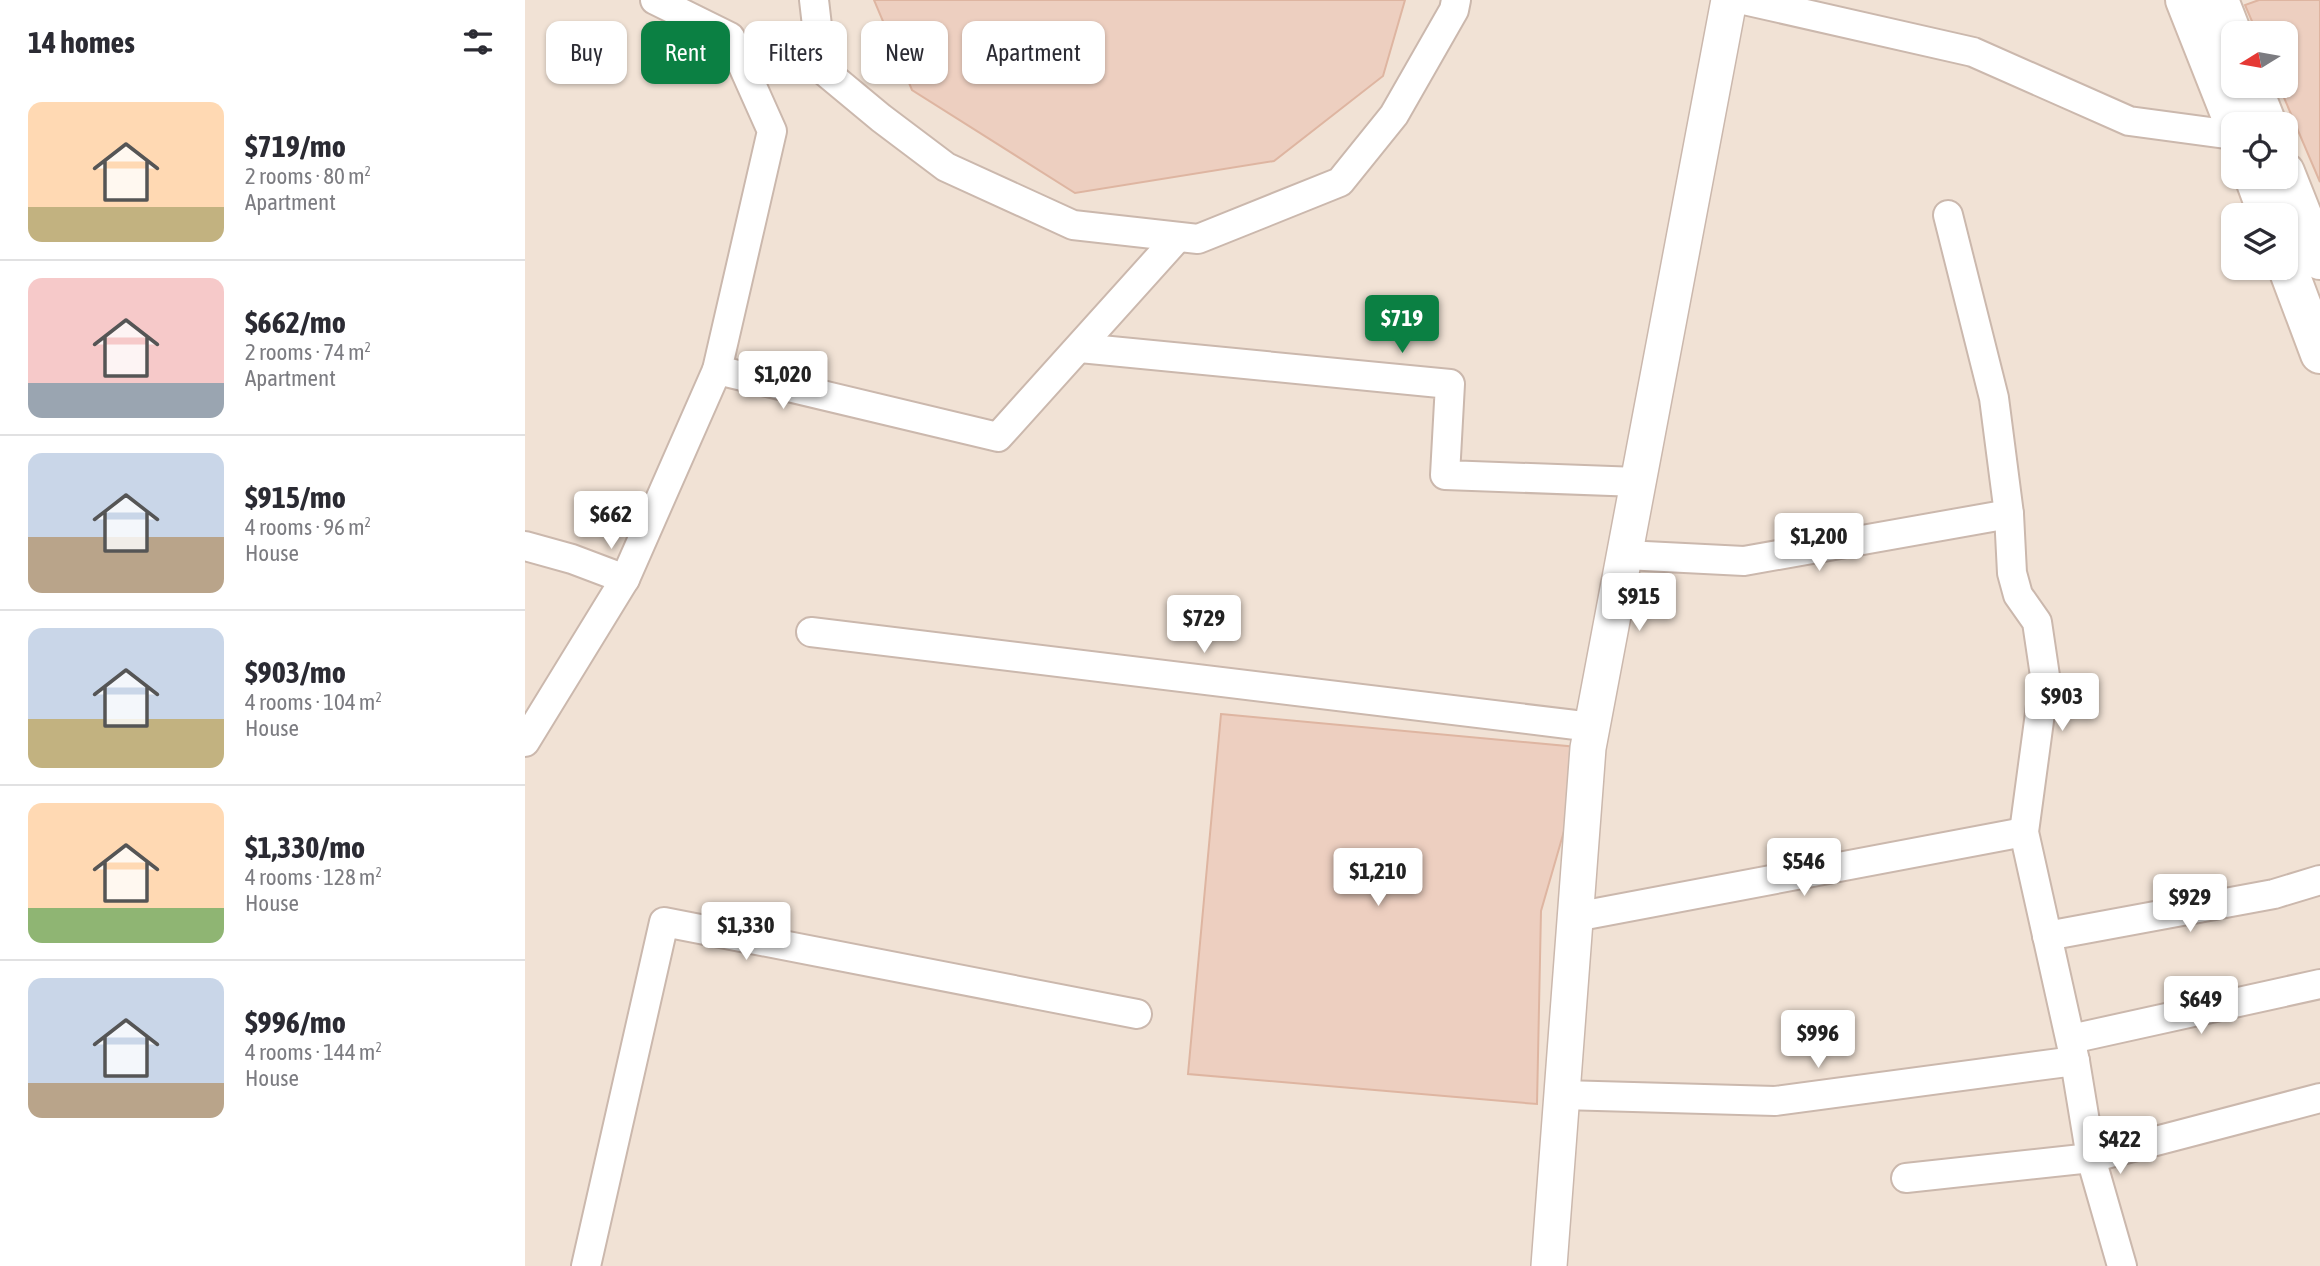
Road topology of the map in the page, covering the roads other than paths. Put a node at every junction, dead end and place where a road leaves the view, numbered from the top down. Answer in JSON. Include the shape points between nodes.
{"nodes":[{"id":1,"x":655,"y":0,"type":"edge"},
{"id":2,"x":814,"y":0,"type":"edge"},
{"id":3,"x":1456,"y":0,"type":"edge"},
{"id":4,"x":1729,"y":0,"type":"edge"},
{"id":5,"x":1744,"y":0,"type":"edge"},
{"id":6,"x":2185,"y":0,"type":"edge"},
{"id":7,"x":2219,"y":0,"type":"edge"},
{"id":8,"x":2227,"y":21,"type":"edge"},
{"id":9,"x":2229,"y":112,"type":"edge"},
{"id":10,"x":2221,"y":133,"type":"edge"},
{"id":11,"x":2292,"y":189,"type":"edge"},
{"id":12,"x":1948,"y":215,"type":"dead end"},
{"id":13,"x":1178,"y":237,"type":"junction"},
{"id":14,"x":2320,"y":260,"type":"edge"},
{"id":15,"x":2292,"y":280,"type":"edge"},
{"id":16,"x":1080,"y":348,"type":"junction"},
{"id":17,"x":2320,"y":354,"type":"edge"},
{"id":18,"x":717,"y":370,"type":"junction"},
{"id":19,"x":1638,"y":482,"type":"junction"},
{"id":20,"x":2009,"y":514,"type":"junction"},
{"id":21,"x":525,"y":546,"type":"edge"},
{"id":22,"x":1625,"y":555,"type":"junction"},
{"id":23,"x":625,"y":579,"type":"junction"},
{"id":24,"x":811,"y":632,"type":"dead end"},
{"id":25,"x":1592,"y":727,"type":"junction"},
{"id":26,"x":525,"y":742,"type":"edge"},
{"id":27,"x":2024,"y":832,"type":"junction"},
{"id":28,"x":2320,"y":880,"type":"edge"},
{"id":29,"x":1575,"y":917,"type":"junction"},
{"id":30,"x":2047,"y":936,"type":"junction"},
{"id":31,"x":2320,"y":984,"type":"edge"},
{"id":32,"x":1137,"y":1014,"type":"dead end"},
{"id":33,"x":2073,"y":1050,"type":"junction"},
{"id":34,"x":1562,"y":1095,"type":"junction"},
{"id":35,"x":2320,"y":1098,"type":"edge"},
{"id":36,"x":2091,"y":1158,"type":"junction"},
{"id":37,"x":1906,"y":1178,"type":"dead end"},
{"id":38,"x":586,"y":1266,"type":"edge"},
{"id":39,"x":1549,"y":1266,"type":"edge"},
{"id":40,"x":2122,"y":1266,"type":"edge"}],
"edges":[{"from":1,"to":18,"type":"street","via":[[730,37],[772,131]]},
{"from":2,"to":13,"type":"street","via":[[822,69],[946,167],[1073,225]]},
{"from":3,"to":13,"type":"street","via":[[1394,115],[1340,182],[1198,239]]},
{"from":4,"to":19,"type":"street"},
{"from":5,"to":10,"type":"street","via":[[1973,52],[2129,121]]},
{"from":6,"to":9,"type":"main road"},
{"from":7,"to":8,"type":"main road"},
{"from":11,"to":14,"type":"main road"},
{"from":12,"to":20,"type":"street","via":[[1994,398]]},
{"from":13,"to":16,"type":"street"},
{"from":15,"to":17,"type":"main road"},
{"from":16,"to":18,"type":"street","via":[[998,436]]},
{"from":16,"to":19,"type":"street","via":[[1450,384],[1445,475]]},
{"from":18,"to":23,"type":"street"},
{"from":19,"to":22,"type":"street"},
{"from":20,"to":22,"type":"street","via":[[1744,561]]},
{"from":20,"to":27,"type":"street","via":[[2012,573],[2018,596],[2037,622],[2045,676]]},
{"from":21,"to":23,"type":"street"},
{"from":22,"to":25,"type":"street"},
{"from":23,"to":26,"type":"street"},
{"from":24,"to":25,"type":"street"},
{"from":25,"to":29,"type":"street"},
{"from":27,"to":29,"type":"street"},
{"from":27,"to":30,"type":"street"},
{"from":28,"to":30,"type":"street","via":[[2274,894]]},
{"from":29,"to":34,"type":"street"},
{"from":30,"to":33,"type":"street"},
{"from":31,"to":33,"type":"street"},
{"from":32,"to":38,"type":"street","via":[[664,922]]},
{"from":33,"to":34,"type":"street","via":[[1775,1101]]},
{"from":33,"to":36,"type":"street"},
{"from":34,"to":39,"type":"street"},
{"from":35,"to":36,"type":"street"},
{"from":36,"to":37,"type":"street"},
{"from":36,"to":40,"type":"street"}]}
